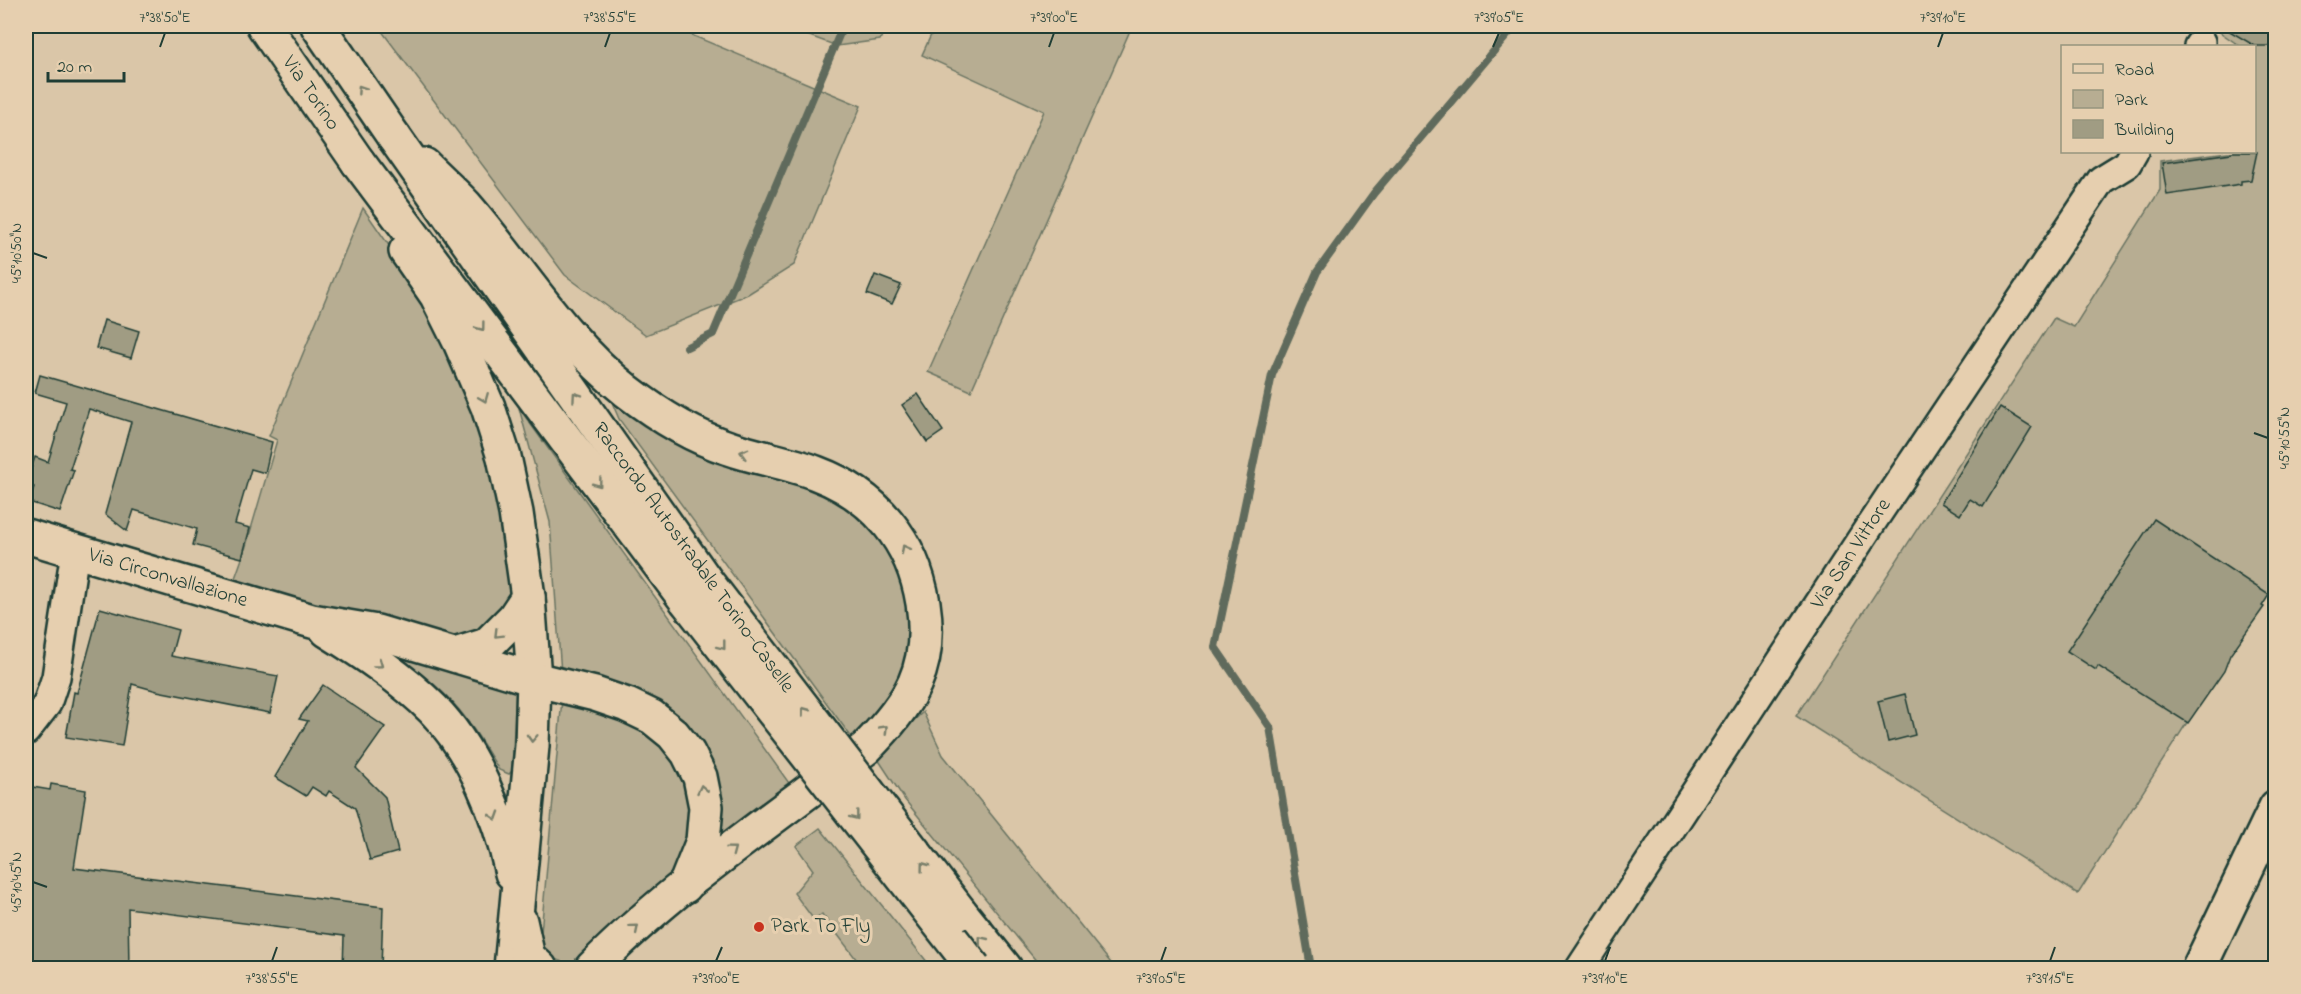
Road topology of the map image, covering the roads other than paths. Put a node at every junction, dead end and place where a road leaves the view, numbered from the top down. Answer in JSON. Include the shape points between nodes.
{"nodes":[{"id":1,"x":264,"y":26,"type":"edge"},
{"id":2,"x":318,"y":26,"type":"edge"},
{"id":3,"x":394,"y":137,"type":"junction"},
{"id":4,"x":2133,"y":153,"type":"edge"},
{"id":5,"x":358,"y":162,"type":"junction"},
{"id":6,"x":26,"y":536,"type":"edge"},
{"id":7,"x":75,"y":551,"type":"junction"},
{"id":8,"x":696,"y":590,"type":"junction"},
{"id":9,"x":528,"y":597,"type":"junction"},
{"id":10,"x":312,"y":621,"type":"junction"},
{"id":11,"x":455,"y":656,"type":"junction"},
{"id":12,"x":534,"y":679,"type":"junction"},
{"id":13,"x":26,"y":731,"type":"edge"},
{"id":14,"x":2276,"y":807,"type":"edge"},
{"id":15,"x":685,"y":886,"type":"junction"},
{"id":16,"x":517,"y":898,"type":"junction"},
{"id":17,"x":2202,"y":965,"type":"edge"},
{"id":18,"x":592,"y":968,"type":"edge"},
{"id":19,"x":511,"y":969,"type":"edge"},
{"id":20,"x":540,"y":969,"type":"edge"},
{"id":21,"x":974,"y":969,"type":"edge"},
{"id":22,"x":1005,"y":969,"type":"edge"},
{"id":23,"x":1580,"y":969,"type":"edge"}],
"edges":[{"from":1,"to":5,"type":"main road","name":"Via Torino"},
{"from":3,"to":2,"type":"main road","name":"Via Torino","one_way":true},
{"from":8,"to":3,"type":"main road","name":"Raccordo Autostradale Torino-Caselle","one_way":true},
{"from":15,"to":3,"type":"main road","one_way":true,"via":[[866,748],[906,701],[917,678],[926,622],[910,558],[894,530],[871,503],[846,486],[690,432],[654,412],[623,388],[547,310],[466,206]]},
{"from":4,"to":23,"type":"street","name":"Via San Vittore","via":[[2127,164],[2102,180]]},
{"from":5,"to":8,"type":"main road","name":"Raccordo Autostradale Torino-Caselle","one_way":true},
{"from":5,"to":9,"type":"main road","one_way":true,"via":[[395,234],[437,296],[488,407],[516,513]]},
{"from":6,"to":7,"type":"main road","name":"Via Circonvallazione"},
{"from":7,"to":10,"type":"main road","name":"Via Circonvallazione"},
{"from":7,"to":13,"type":"street","via":[[56,677],[47,704]]},
{"from":8,"to":21,"type":"main road","name":"Raccordo Autostradale Torino-Caselle","one_way":true,"bridge":true},
{"from":22,"to":8,"type":"main road","name":"Raccordo Autostradale Torino-Caselle","one_way":true,"bridge":true},
{"from":9,"to":11,"type":"main road","one_way":true,"via":[[487,645]]},
{"from":9,"to":12,"type":"main road"},
{"from":10,"to":11,"type":"main road","via":[[377,632]]},
{"from":10,"to":16,"type":"main road","one_way":true,"via":[[400,680],[434,710],[463,748],[492,806]]},
{"from":11,"to":12,"type":"main road"},
{"from":15,"to":12,"type":"main road","one_way":true,"via":[[702,841],[706,807],[700,777],[688,753],[652,717],[595,694]]},
{"from":12,"to":16,"type":"main road","one_way":true,"via":[[532,746]]},
{"from":14,"to":17,"type":"main road"},
{"from":18,"to":15,"type":"main road","one_way":true},
{"from":16,"to":19,"type":"main road"},
{"from":16,"to":20,"type":"main road","via":[[528,957]]}]}
